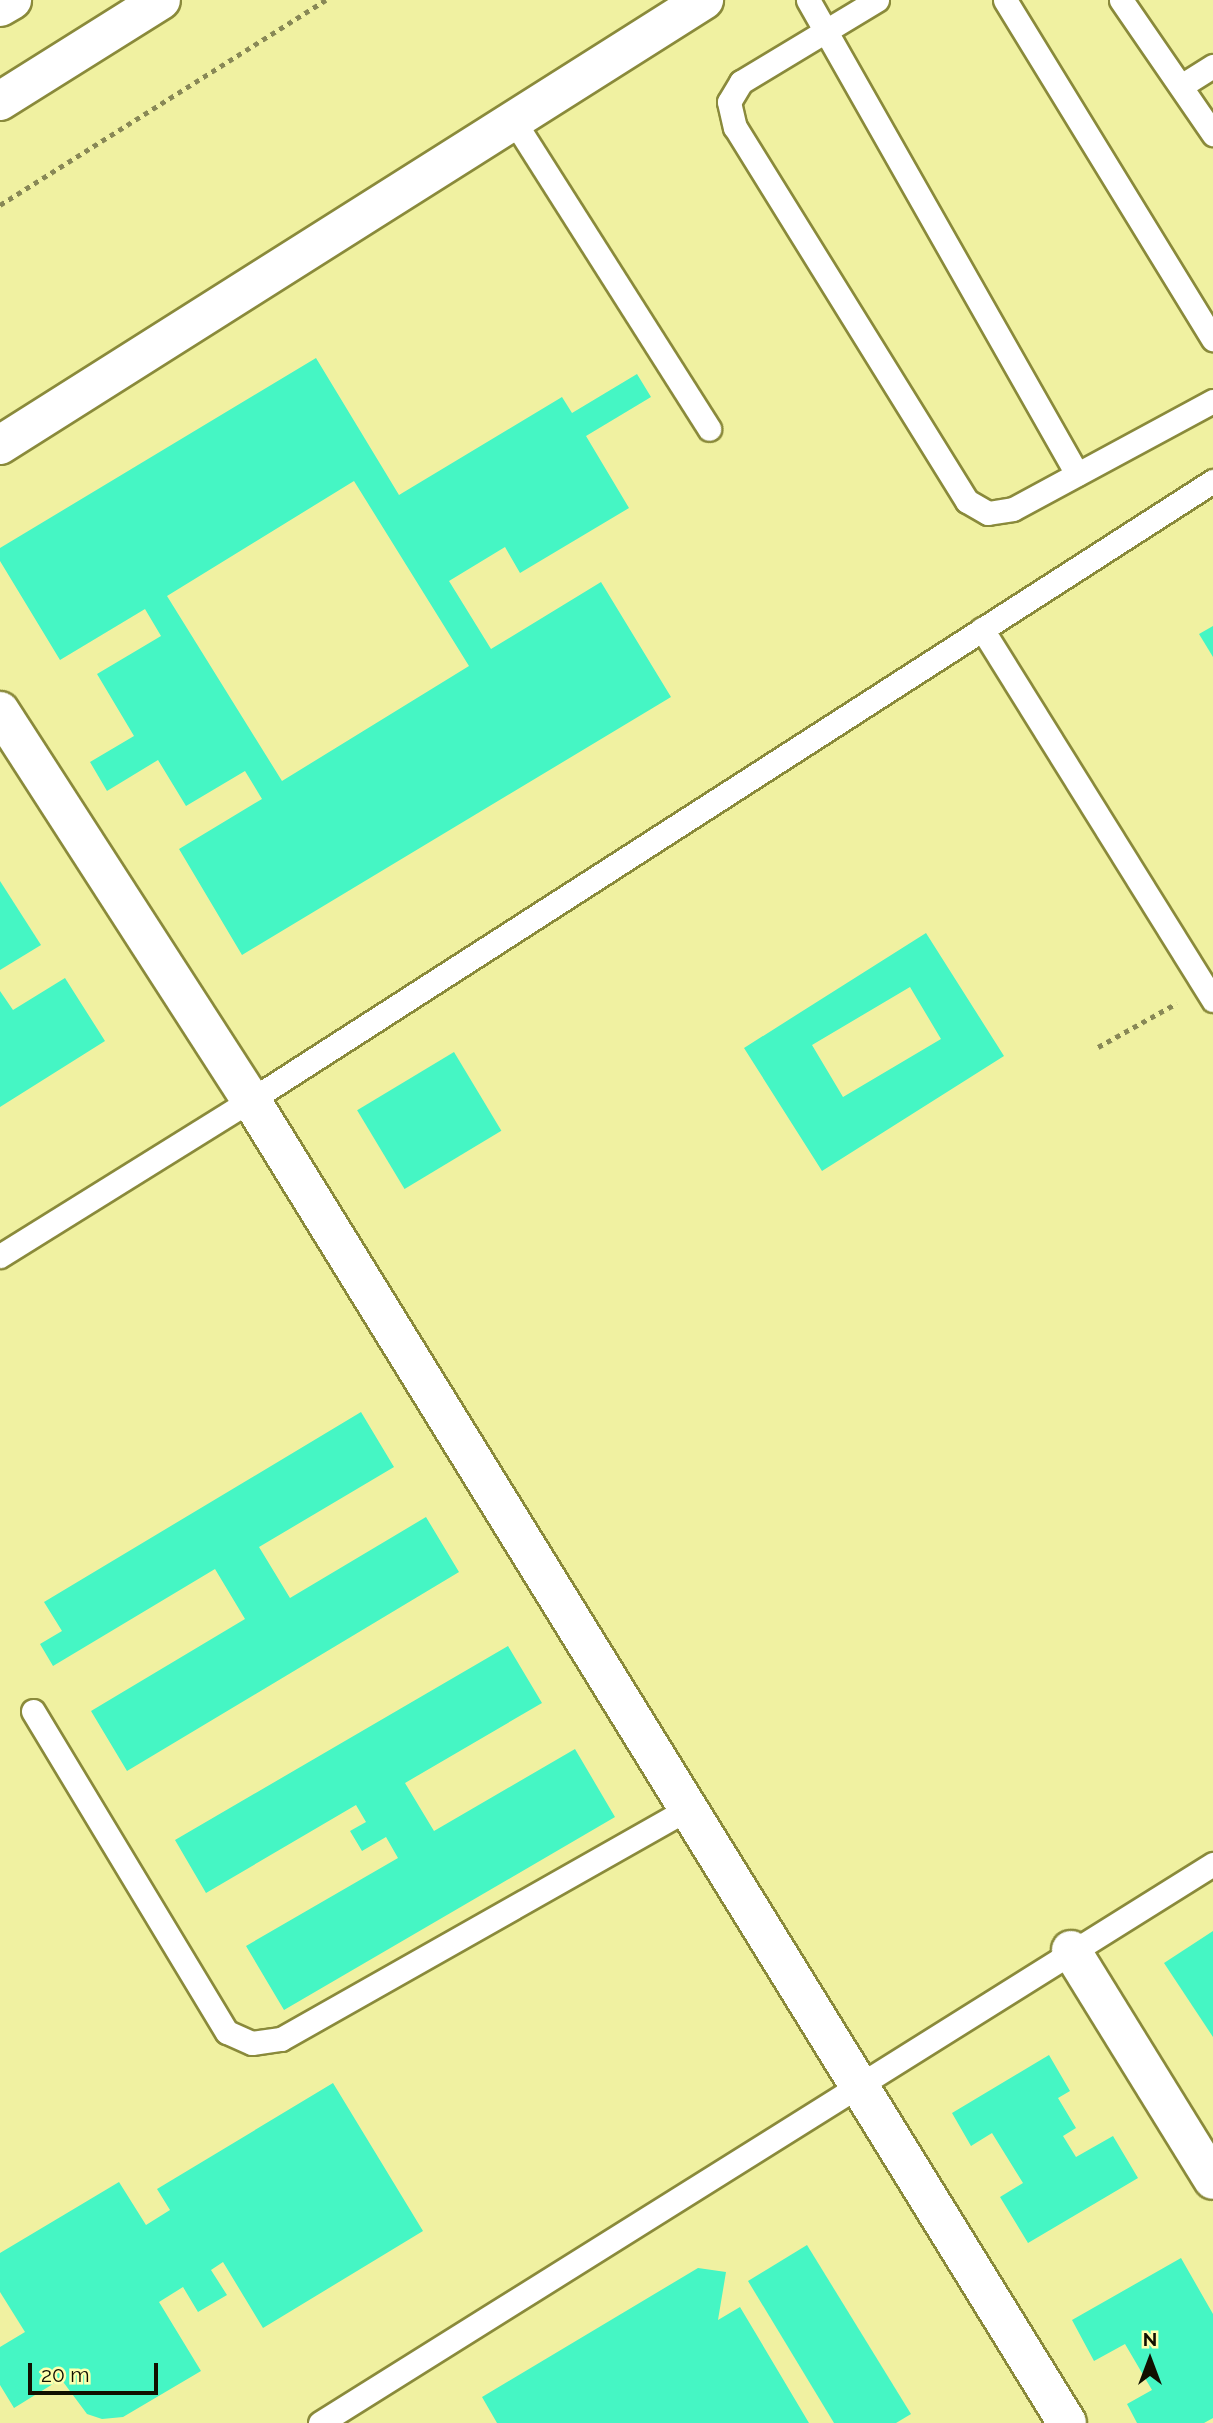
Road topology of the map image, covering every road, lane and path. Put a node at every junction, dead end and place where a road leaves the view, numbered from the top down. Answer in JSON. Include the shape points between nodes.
{"nodes":[{"id":1,"x":12,"y":0,"type":"edge"},
{"id":2,"x":161,"y":0,"type":"edge"},
{"id":3,"x":326,"y":0,"type":"edge"},
{"id":4,"x":704,"y":0,"type":"edge"},
{"id":5,"x":808,"y":0,"type":"edge"},
{"id":6,"x":877,"y":0,"type":"edge"},
{"id":7,"x":1005,"y":0,"type":"edge"},
{"id":8,"x":1121,"y":0,"type":"edge"},
{"id":9,"x":0,"y":7,"type":"edge"},
{"id":10,"x":826,"y":31,"type":"junction"},
{"id":11,"x":1213,"y":66,"type":"edge"},
{"id":12,"x":1181,"y":86,"type":"junction"},
{"id":13,"x":0,"y":101,"type":"edge"},
{"id":14,"x":512,"y":117,"type":"junction"},
{"id":15,"x":1213,"y":134,"type":"edge"},
{"id":16,"x":0,"y":205,"type":"edge"},
{"id":17,"x":1213,"y":339,"type":"edge"},
{"id":18,"x":1213,"y":401,"type":"edge"},
{"id":19,"x":709,"y":429,"type":"dead end"},
{"id":20,"x":0,"y":445,"type":"edge"},
{"id":21,"x":1077,"y":474,"type":"junction"},
{"id":22,"x":1213,"y":481,"type":"edge"},
{"id":23,"x":982,"y":629,"type":"junction"},
{"id":24,"x":0,"y":711,"type":"edge"},
{"id":25,"x":1209,"y":994,"type":"edge"},
{"id":26,"x":1098,"y":1047,"type":"dead end"},
{"id":27,"x":251,"y":1100,"type":"junction"},
{"id":28,"x":0,"y":1256,"type":"edge"},
{"id":29,"x":33,"y":1711,"type":"dead end"},
{"id":30,"x":690,"y":1808,"type":"junction"},
{"id":31,"x":1213,"y":1864,"type":"edge"},
{"id":32,"x":1071,"y":1950,"type":"junction"},
{"id":33,"x":863,"y":2087,"type":"junction"},
{"id":34,"x":1213,"y":2180,"type":"edge"},
{"id":35,"x":320,"y":2423,"type":"edge"},
{"id":36,"x":1067,"y":2423,"type":"edge"}],
"edges":[{"from":1,"to":9,"type":"street"},
{"from":2,"to":13,"type":"street"},
{"from":3,"to":16,"type":"path"},
{"from":4,"to":14,"type":"street"},
{"from":5,"to":10,"type":"lane"},
{"from":6,"to":10,"type":"lane"},
{"from":7,"to":17,"type":"lane"},
{"from":8,"to":12,"type":"lane"},
{"from":10,"to":21,"type":"lane"},
{"from":10,"to":21,"type":"lane","via":[[741,82],[729,102],[734,127],[967,501],[988,513],[1013,509]]},
{"from":11,"to":12,"type":"lane"},
{"from":12,"to":15,"type":"lane"},
{"from":14,"to":19,"type":"lane"},
{"from":14,"to":20,"type":"street"},
{"from":18,"to":21,"type":"lane"},
{"from":22,"to":23,"type":"lane"},
{"from":23,"to":25,"type":"lane"},
{"from":23,"to":27,"type":"lane"},
{"from":24,"to":27,"type":"street"},
{"from":25,"to":26,"type":"path"},
{"from":27,"to":28,"type":"lane"},
{"from":27,"to":30,"type":"street"},
{"from":29,"to":30,"type":"lane","via":[[227,2032],[252,2043],[281,2039]]},
{"from":30,"to":33,"type":"street"},
{"from":31,"to":32,"type":"lane"},
{"from":32,"to":33,"type":"lane"},
{"from":32,"to":34,"type":"street"},
{"from":33,"to":35,"type":"lane"},
{"from":33,"to":36,"type":"street"}]}
